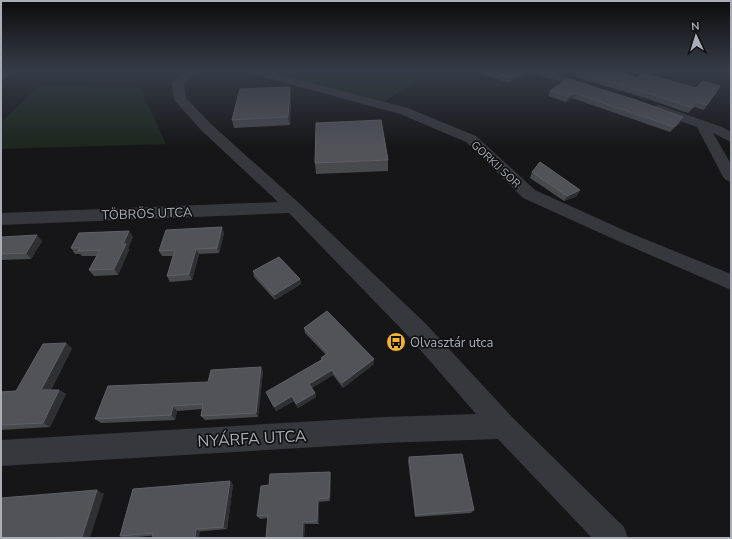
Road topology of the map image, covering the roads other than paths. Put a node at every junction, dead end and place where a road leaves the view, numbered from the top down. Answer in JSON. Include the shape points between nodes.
{"nodes":[{"id":1,"x":180,"y":96,"type":"edge"},
{"id":2,"x":348,"y":96,"type":"edge"},
{"id":3,"x":649,"y":106,"type":"edge"},
{"id":4,"x":702,"y":125,"type":"junction"},
{"id":5,"x":731,"y":138,"type":"edge"},
{"id":6,"x":731,"y":177,"type":"edge"},
{"id":7,"x":293,"y":207,"type":"junction"},
{"id":8,"x":1,"y":219,"type":"edge"},
{"id":9,"x":731,"y":282,"type":"edge"},
{"id":10,"x":503,"y":426,"type":"junction"},
{"id":11,"x":1,"y":453,"type":"edge"},
{"id":12,"x":613,"y":538,"type":"edge"}],
"edges":[{"from":1,"to":7,"type":"street","via":[[206,127]]},
{"from":2,"to":9,"type":"street","name":"GORKIJ SOR","via":[[404,111],[471,139],[529,194]]},
{"from":3,"to":4,"type":"street"},
{"from":4,"to":5,"type":"street"},
{"from":4,"to":6,"type":"street"},
{"from":7,"to":8,"type":"street","name":"TÖBRÖS UTCA"},
{"from":7,"to":10,"type":"street","via":[[418,331]]},
{"from":10,"to":11,"type":"street","name":"NYÁRFA UTCA","via":[[384,430]]},
{"from":10,"to":12,"type":"street"}]}
